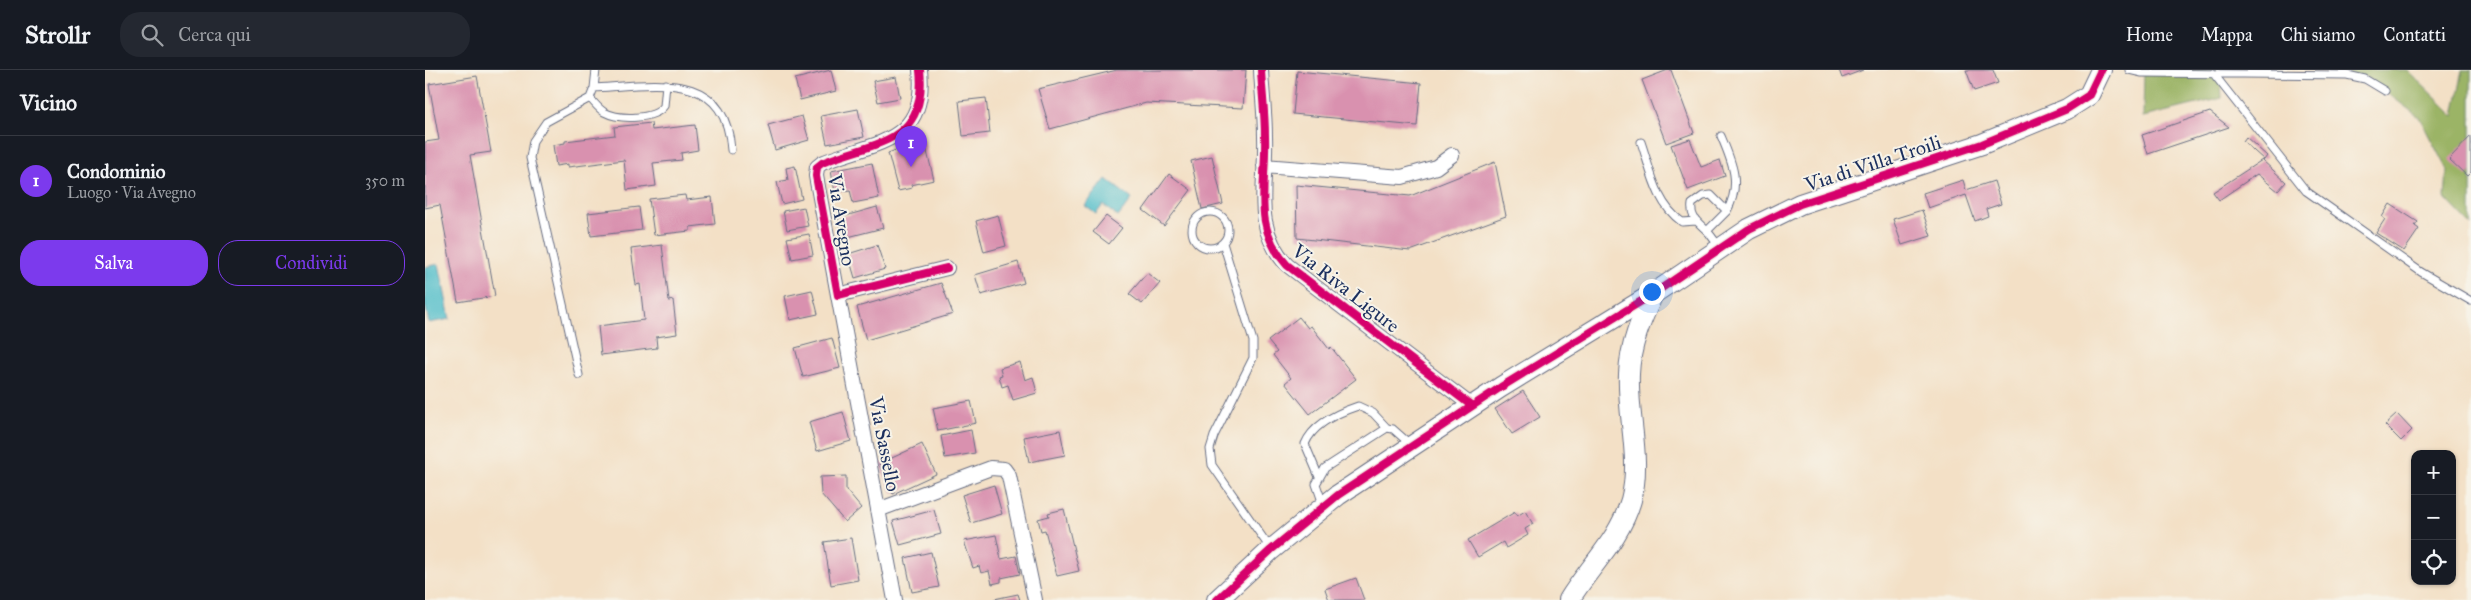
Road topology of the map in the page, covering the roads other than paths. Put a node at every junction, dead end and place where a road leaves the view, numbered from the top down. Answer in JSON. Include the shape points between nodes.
{"nodes":[{"id":1,"x":595,"y":70,"type":"edge"},
{"id":2,"x":920,"y":70,"type":"edge"},
{"id":3,"x":1261,"y":70,"type":"edge"},
{"id":4,"x":2101,"y":70,"type":"edge"},
{"id":5,"x":2129,"y":70,"type":"edge"},
{"id":6,"x":2213,"y":73,"type":"junction"},
{"id":7,"x":666,"y":84,"type":"junction"},
{"id":8,"x":594,"y":88,"type":"junction"},
{"id":9,"x":2385,"y":91,"type":"dead end"},
{"id":10,"x":590,"y":98,"type":"junction"},
{"id":11,"x":1721,"y":136,"type":"dead end"},
{"id":12,"x":1641,"y":142,"type":"dead end"},
{"id":13,"x":731,"y":150,"type":"dead end"},
{"id":14,"x":1452,"y":155,"type":"dead end"},
{"id":15,"x":1264,"y":166,"type":"junction"},
{"id":16,"x":1727,"y":211,"type":"junction"},
{"id":17,"x":1696,"y":221,"type":"junction"},
{"id":18,"x":1707,"y":231,"type":"junction"},
{"id":19,"x":1223,"y":243,"type":"junction"},
{"id":20,"x":1719,"y":247,"type":"junction"},
{"id":21,"x":947,"y":268,"type":"dead end"},
{"id":22,"x":1653,"y":294,"type":"junction"},
{"id":23,"x":838,"y":295,"type":"junction"},
{"id":24,"x":2471,"y":301,"type":"edge"},
{"id":25,"x":579,"y":375,"type":"dead end"},
{"id":26,"x":1472,"y":406,"type":"junction"},
{"id":27,"x":1387,"y":428,"type":"junction"},
{"id":28,"x":1412,"y":446,"type":"junction"},
{"id":29,"x":1319,"y":477,"type":"junction"},
{"id":30,"x":1324,"y":507,"type":"junction"},
{"id":31,"x":878,"y":510,"type":"junction"},
{"id":32,"x":1271,"y":550,"type":"junction"},
{"id":33,"x":895,"y":600,"type":"edge"},
{"id":34,"x":1035,"y":600,"type":"edge"},
{"id":35,"x":1217,"y":600,"type":"edge"},
{"id":36,"x":1569,"y":600,"type":"edge"}],
"edges":[{"from":1,"to":8,"type":"lane"},
{"from":2,"to":23,"type":"street","name":"Via Avegno","via":[[918,102],[905,128],[885,142],[817,167]]},
{"from":3,"to":15,"type":"street","name":"Via Riva Ligure"},
{"from":4,"to":20,"type":"street","name":"Via di Villa Troili","via":[[2089,95],[2067,109],[1982,144],[1800,204]]},
{"from":5,"to":6,"type":"lane","via":[[2142,73]]},
{"from":6,"to":9,"type":"lane","via":[[2347,75],[2365,79]]},
{"from":6,"to":24,"type":"lane","via":[[2306,192],[2421,272]]},
{"from":7,"to":8,"type":"lane"},
{"from":7,"to":10,"type":"lane","via":[[664,106],[657,113],[628,117],[609,114]]},
{"from":7,"to":13,"type":"lane","via":[[695,88],[716,101],[728,123]]},
{"from":8,"to":10,"type":"lane"},
{"from":10,"to":25,"type":"lane","via":[[546,122],[533,142],[530,158]]},
{"from":11,"to":16,"type":"lane","via":[[1735,170],[1736,186]]},
{"from":12,"to":17,"type":"lane","via":[[1661,201],[1669,214],[1682,222]]},
{"from":14,"to":15,"type":"street","via":[[1436,167],[1402,177]]},
{"from":15,"to":26,"type":"street","name":"Via Riva Ligure","via":[[1264,222],[1269,242],[1280,257]]},
{"from":16,"to":17,"type":"lane","via":[[1711,196],[1703,196],[1692,204],[1691,212]]},
{"from":16,"to":18,"type":"lane"},
{"from":17,"to":18,"type":"lane"},
{"from":18,"to":20,"type":"lane"},
{"from":19,"to":19,"type":"lane","via":[[1212,249],[1199,246],[1192,236],[1193,223],[1202,214],[1215,212],[1225,220],[1229,232]]},
{"from":19,"to":32,"type":"lane","via":[[1253,341],[1253,358],[1214,436],[1210,449],[1212,465]]},
{"from":20,"to":22,"type":"street","name":"Via di Villa Troili"},
{"from":21,"to":23,"type":"street","name":"Via Avegno"},
{"from":22,"to":26,"type":"street","name":"Via di Villa Troili"},
{"from":22,"to":36,"type":"street","via":[[1637,330],[1630,360],[1635,462],[1631,500],[1619,529]]},
{"from":23,"to":31,"type":"street","name":"Via Sassello"},
{"from":26,"to":28,"type":"street","name":"Via di Villa Troili"},
{"from":27,"to":28,"type":"lane","via":[[1393,429]]},
{"from":27,"to":29,"type":"lane","via":[[1325,468]]},
{"from":27,"to":29,"type":"lane","via":[[1373,413],[1358,406],[1325,422],[1305,444]]},
{"from":28,"to":30,"type":"street","name":"Via di Villa Troili"},
{"from":29,"to":30,"type":"lane","via":[[1316,484]]},
{"from":30,"to":32,"type":"street","name":"Via di Villa Troili"},
{"from":31,"to":33,"type":"street","name":"Via Sassello"},
{"from":31,"to":34,"type":"street","via":[[991,468],[1004,469],[1009,476]]},
{"from":32,"to":35,"type":"street","name":"Via di Villa Troili"}]}
